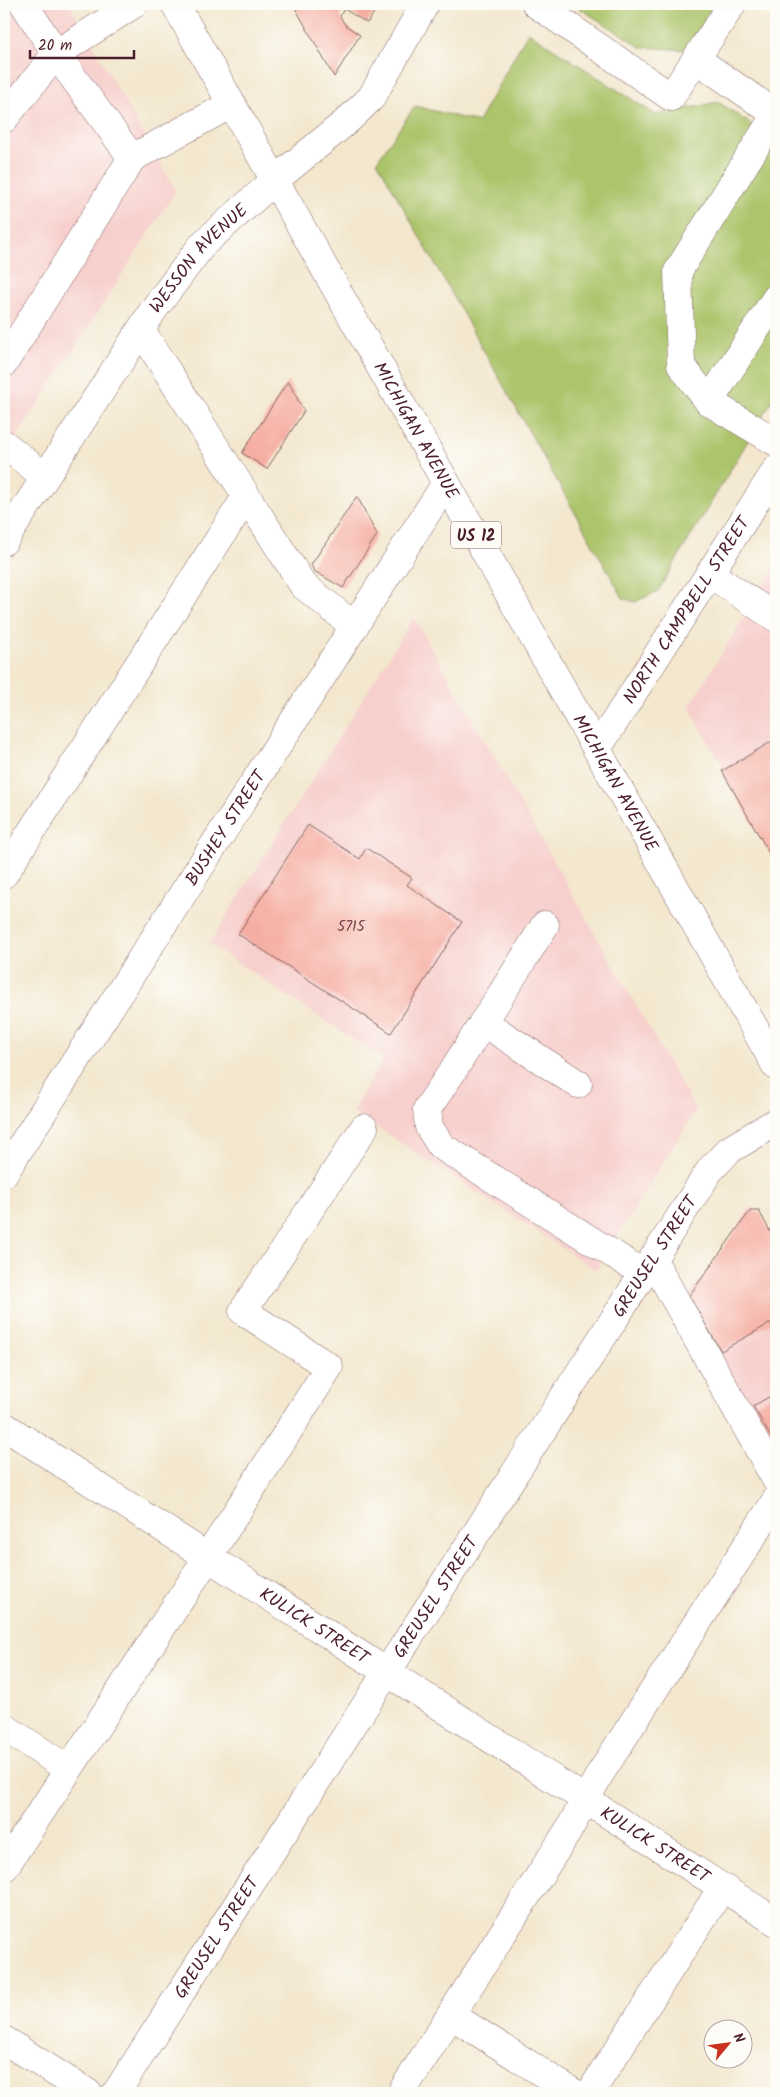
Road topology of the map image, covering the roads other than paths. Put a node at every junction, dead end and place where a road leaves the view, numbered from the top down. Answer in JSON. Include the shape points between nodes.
{"nodes":[{"id":1,"x":24,"y":4,"type":"edge"},
{"id":2,"x":134,"y":4,"type":"edge"},
{"id":3,"x":175,"y":4,"type":"edge"},
{"id":4,"x":425,"y":4,"type":"edge"},
{"id":5,"x":536,"y":4,"type":"edge"},
{"id":6,"x":732,"y":4,"type":"edge"},
{"id":7,"x":56,"y":54,"type":"junction"},
{"id":8,"x":696,"y":59,"type":"junction"},
{"id":9,"x":232,"y":104,"type":"junction"},
{"id":10,"x":776,"y":114,"type":"edge"},
{"id":11,"x":4,"y":117,"type":"edge"},
{"id":12,"x":132,"y":158,"type":"junction"},
{"id":13,"x":275,"y":180,"type":"junction"},
{"id":14,"x":776,"y":298,"type":"edge"},
{"id":15,"x":140,"y":330,"type":"junction"},
{"id":16,"x":4,"y":363,"type":"edge"},
{"id":17,"x":709,"y":402,"type":"junction"},
{"id":18,"x":776,"y":442,"type":"edge"},
{"id":19,"x":4,"y":444,"type":"edge"},
{"id":20,"x":776,"y":470,"type":"edge"},
{"id":21,"x":45,"y":477,"type":"junction"},
{"id":22,"x":446,"y":483,"type":"junction"},
{"id":23,"x":246,"y":497,"type":"junction"},
{"id":24,"x":4,"y":541,"type":"edge"},
{"id":25,"x":710,"y":574,"type":"junction"},
{"id":26,"x":776,"y":618,"type":"edge"},
{"id":27,"x":354,"y":626,"type":"junction"},
{"id":28,"x":597,"y":750,"type":"junction"},
{"id":29,"x":4,"y":874,"type":"edge"},
{"id":30,"x":545,"y":925,"type":"dead end"},
{"id":31,"x":483,"y":1022,"type":"junction"},
{"id":32,"x":776,"y":1066,"type":"edge"},
{"id":33,"x":578,"y":1084,"type":"dead end"},
{"id":34,"x":776,"y":1122,"type":"edge"},
{"id":35,"x":364,"y":1128,"type":"dead end"},
{"id":36,"x":4,"y":1173,"type":"edge"},
{"id":37,"x":648,"y":1267,"type":"junction"},
{"id":38,"x":4,"y":1426,"type":"edge"},
{"id":39,"x":776,"y":1480,"type":"edge"},
{"id":40,"x":776,"y":1500,"type":"edge"},
{"id":41,"x":208,"y":1557,"type":"junction"},
{"id":42,"x":387,"y":1672,"type":"junction"},
{"id":43,"x":4,"y":1727,"type":"edge"},
{"id":44,"x":68,"y":1769,"type":"junction"},
{"id":45,"x":585,"y":1800,"type":"junction"},
{"id":46,"x":4,"y":1868,"type":"edge"},
{"id":47,"x":722,"y":1888,"type":"junction"},
{"id":48,"x":776,"y":1922,"type":"edge"},
{"id":49,"x":451,"y":2015,"type":"junction"},
{"id":50,"x":4,"y":2040,"type":"edge"},
{"id":51,"x":88,"y":2093,"type":"edge"},
{"id":52,"x":116,"y":2093,"type":"edge"},
{"id":53,"x":401,"y":2093,"type":"edge"},
{"id":54,"x":574,"y":2093,"type":"edge"},
{"id":55,"x":590,"y":2093,"type":"edge"}],
"edges":[{"from":1,"to":7,"type":"street"},
{"from":2,"to":7,"type":"street"},
{"from":3,"to":9,"type":"street","name":"MICHIGAN AVENUE","number":"US 12"},
{"from":4,"to":13,"type":"street","name":"WESSON AVENUE","via":[[371,98]]},
{"from":5,"to":8,"type":"street","via":[[671,98]]},
{"from":6,"to":8,"type":"street"},
{"from":7,"to":11,"type":"street"},
{"from":7,"to":12,"type":"street"},
{"from":8,"to":10,"type":"street"},
{"from":9,"to":12,"type":"street"},
{"from":9,"to":13,"type":"street","name":"MICHIGAN AVENUE","number":"US 12"},
{"from":10,"to":17,"type":"street","via":[[678,271],[681,365]]},
{"from":12,"to":16,"type":"street"},
{"from":13,"to":15,"type":"street","name":"WESSON AVENUE","via":[[203,244]]},
{"from":13,"to":22,"type":"street","name":"MICHIGAN AVENUE","number":"US 12"},
{"from":14,"to":17,"type":"street"},
{"from":15,"to":21,"type":"street","name":"WESSON AVENUE"},
{"from":15,"to":23,"type":"street"},
{"from":17,"to":18,"type":"street"},
{"from":19,"to":21,"type":"street"},
{"from":20,"to":25,"type":"street","name":"NORTH CAMPBELL STREET"},
{"from":21,"to":24,"type":"street","name":"WESSON AVENUE"},
{"from":22,"to":27,"type":"street","name":"BUSHEY STREET"},
{"from":22,"to":28,"type":"street","name":"MICHIGAN AVENUE","number":"US 12"},
{"from":23,"to":27,"type":"street","via":[[303,585]]},
{"from":23,"to":29,"type":"street"},
{"from":25,"to":26,"type":"street"},
{"from":25,"to":28,"type":"street","name":"NORTH CAMPBELL STREET"},
{"from":27,"to":36,"type":"street","name":"BUSHEY STREET"},
{"from":28,"to":32,"type":"street","name":"MICHIGAN AVENUE","number":"US 12"},
{"from":30,"to":31,"type":"street"},
{"from":31,"to":33,"type":"street"},
{"from":31,"to":37,"type":"street","via":[[427,1109],[429,1127],[441,1146]]},
{"from":34,"to":37,"type":"street","name":"GREUSEL STREET","via":[[729,1150],[710,1170]]},
{"from":35,"to":41,"type":"street","via":[[243,1311],[330,1367]]},
{"from":37,"to":39,"type":"street"},
{"from":37,"to":42,"type":"street","name":"GREUSEL STREET"},
{"from":38,"to":41,"type":"street","name":"KULICK STREET"},
{"from":40,"to":45,"type":"street"},
{"from":41,"to":42,"type":"street","name":"KULICK STREET"},
{"from":41,"to":44,"type":"street"},
{"from":42,"to":45,"type":"street","name":"KULICK STREET"},
{"from":42,"to":52,"type":"street","name":"GREUSEL STREET"},
{"from":43,"to":44,"type":"street"},
{"from":44,"to":46,"type":"street"},
{"from":45,"to":47,"type":"street","name":"KULICK STREET"},
{"from":45,"to":49,"type":"street"},
{"from":47,"to":48,"type":"street","name":"KULICK STREET"},
{"from":47,"to":55,"type":"street"},
{"from":49,"to":53,"type":"street"},
{"from":49,"to":54,"type":"street"},
{"from":50,"to":51,"type":"street"}]}
